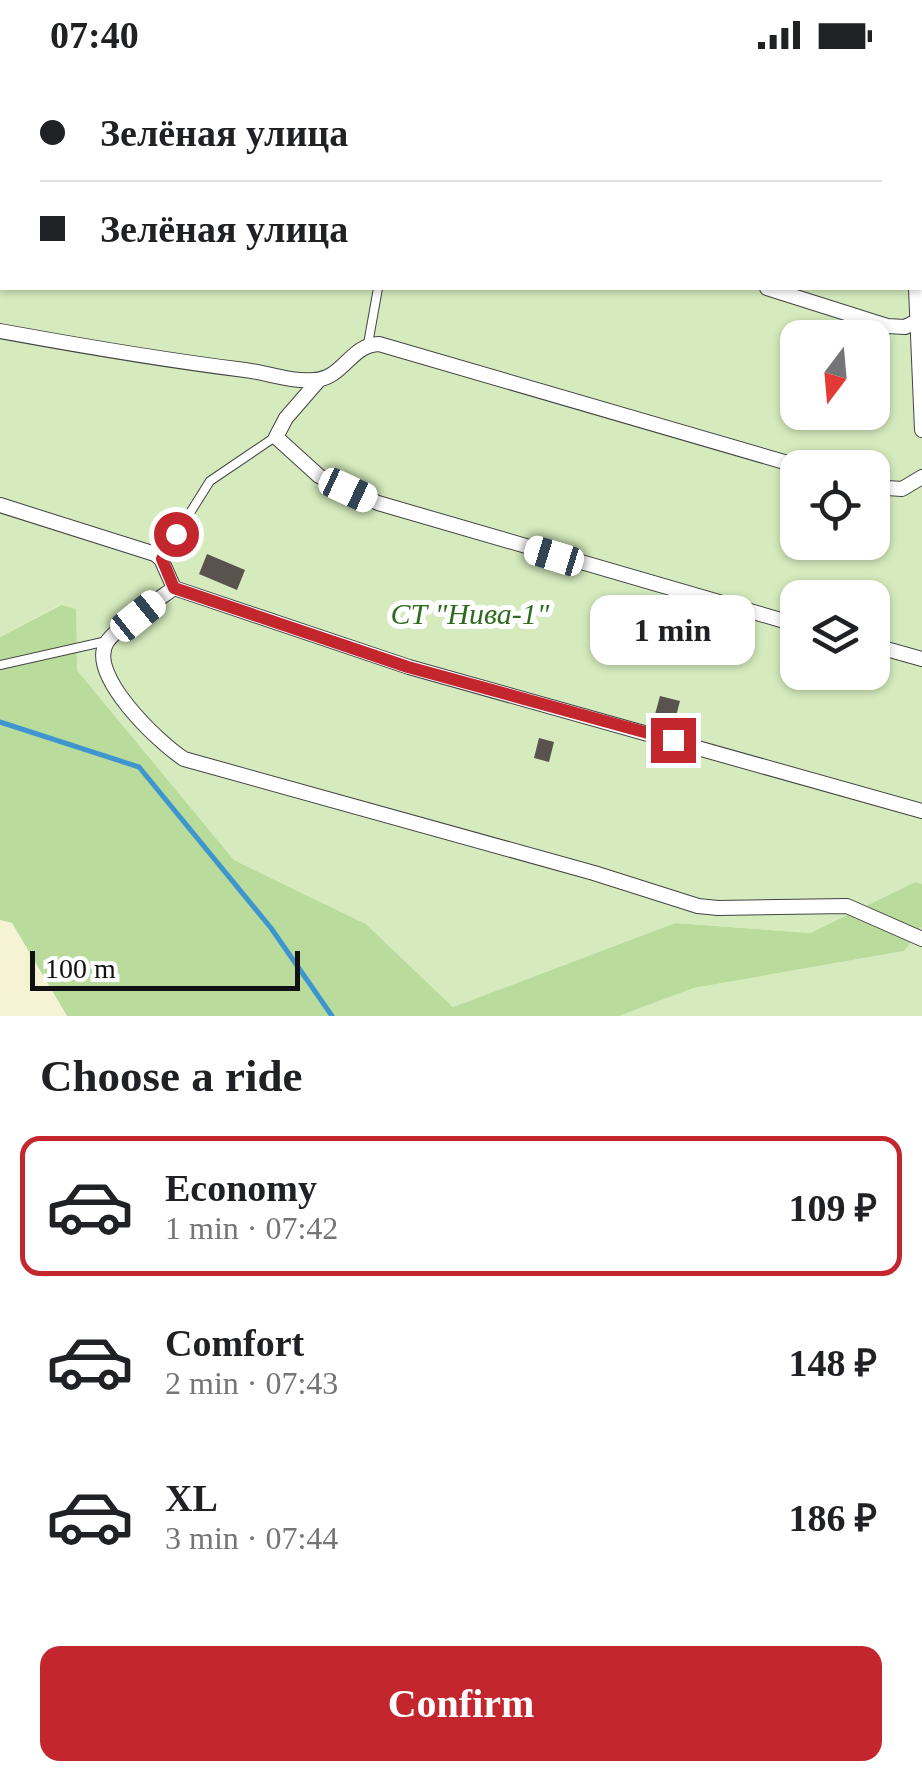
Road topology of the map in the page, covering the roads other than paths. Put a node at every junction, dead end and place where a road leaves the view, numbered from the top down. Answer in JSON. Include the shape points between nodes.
{"nodes":[{"id":1,"x":378,"y":290,"type":"edge"},
{"id":2,"x":773,"y":290,"type":"edge"},
{"id":3,"x":916,"y":290,"type":"edge"},
{"id":4,"x":917,"y":322,"type":"junction"},
{"id":5,"x":0,"y":331,"type":"edge"},
{"id":6,"x":368,"y":344,"type":"junction"},
{"id":7,"x":319,"y":380,"type":"junction"},
{"id":8,"x":922,"y":430,"type":"edge"},
{"id":9,"x":276,"y":436,"type":"junction"},
{"id":10,"x":780,"y":461,"type":"edge"},
{"id":11,"x":922,"y":478,"type":"edge"},
{"id":12,"x":890,"y":488,"type":"edge"},
{"id":13,"x":0,"y":505,"type":"edge"},
{"id":14,"x":162,"y":559,"type":"junction"},
{"id":15,"x":174,"y":588,"type":"junction"},
{"id":16,"x":780,"y":619,"type":"edge"},
{"id":17,"x":107,"y":641,"type":"junction"},
{"id":18,"x":890,"y":650,"type":"edge"},
{"id":19,"x":922,"y":659,"type":"edge"},
{"id":20,"x":0,"y":665,"type":"edge"},
{"id":21,"x":922,"y":812,"type":"edge"},
{"id":22,"x":922,"y":939,"type":"edge"}],
"edges":[{"from":1,"to":6,"type":"lane"},
{"from":2,"to":4,"type":"street","via":[[887,326]]},
{"from":3,"to":4,"type":"street"},
{"from":4,"to":8,"type":"street"},
{"from":5,"to":7,"type":"street"},
{"from":6,"to":7,"type":"street"},
{"from":6,"to":10,"type":"street"},
{"from":7,"to":9,"type":"street"},
{"from":9,"to":14,"type":"lane","via":[[210,481]]},
{"from":9,"to":16,"type":"street","via":[[319,476],[378,503]]},
{"from":11,"to":12,"type":"street"},
{"from":13,"to":14,"type":"street"},
{"from":14,"to":15,"type":"street"},
{"from":15,"to":17,"type":"street"},
{"from":15,"to":21,"type":"street","via":[[408,667]]},
{"from":17,"to":20,"type":"lane"},
{"from":17,"to":22,"type":"street","via":[[107,678],[165,747],[184,759],[698,906],[846,906]]},
{"from":18,"to":19,"type":"street"}]}
